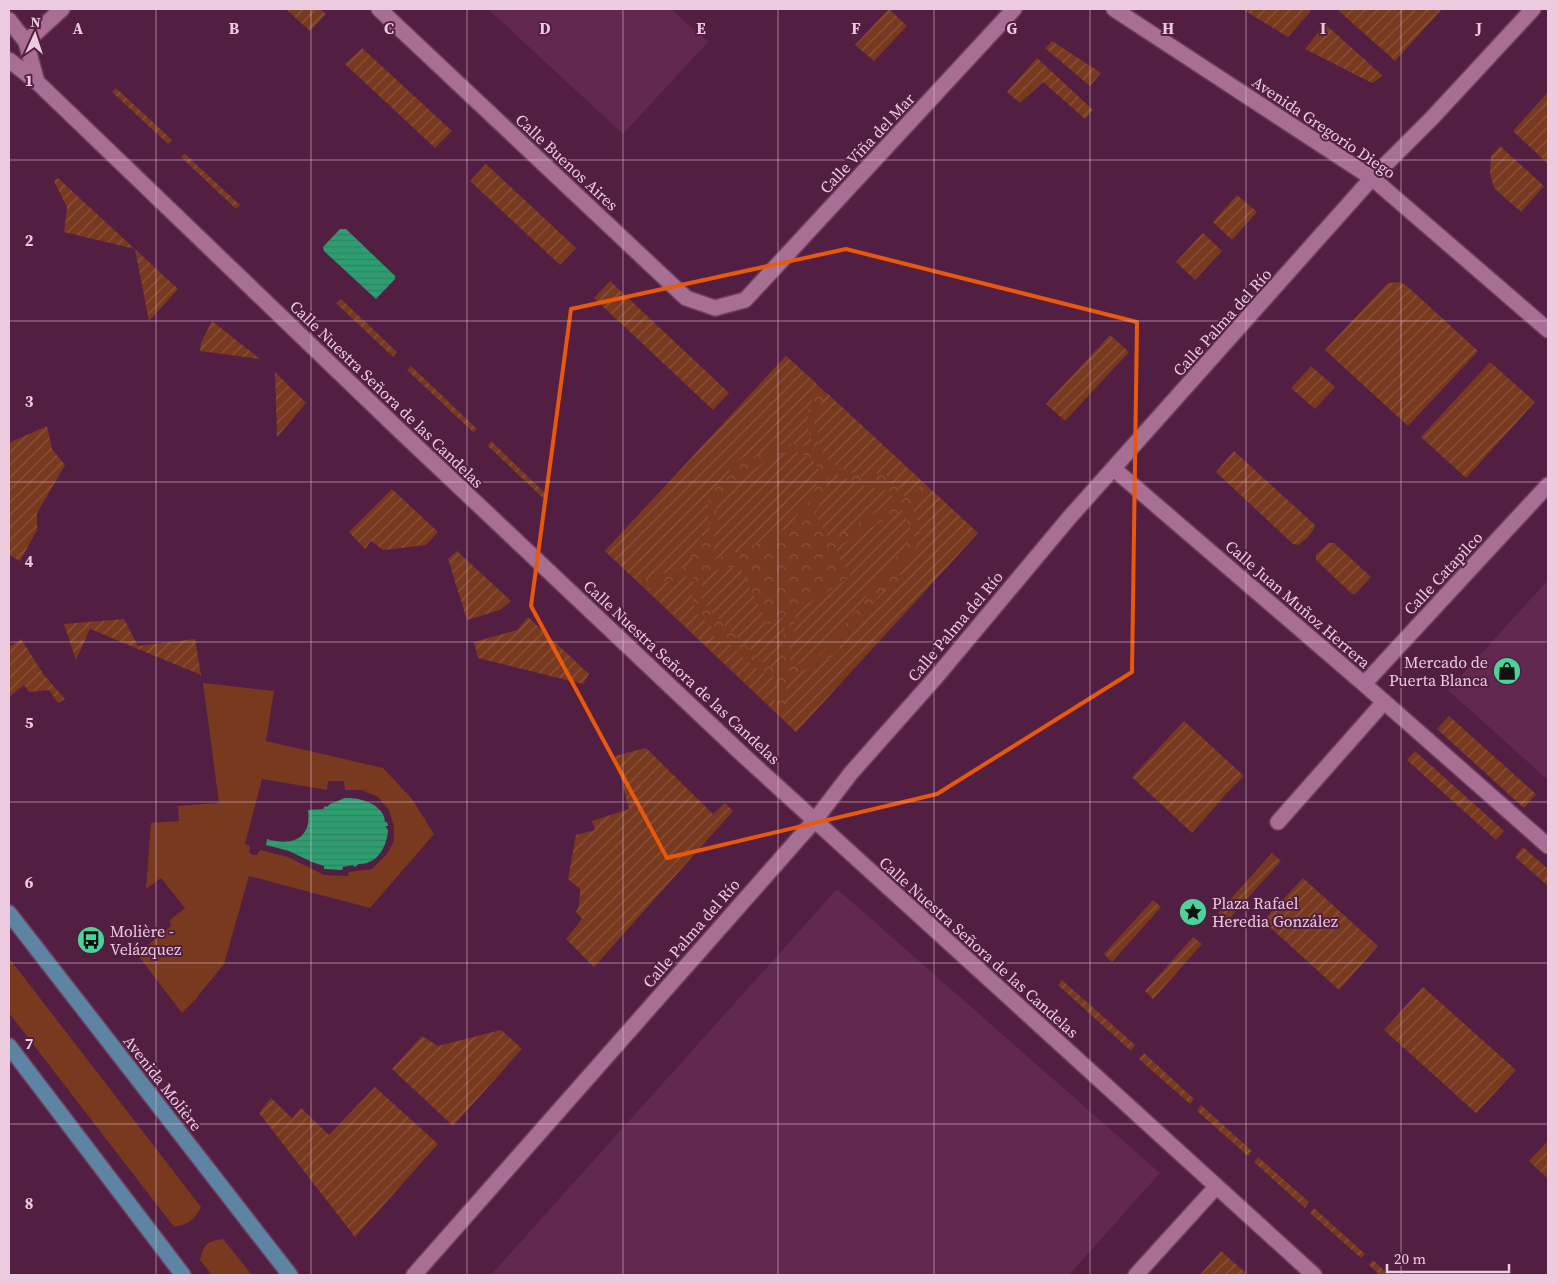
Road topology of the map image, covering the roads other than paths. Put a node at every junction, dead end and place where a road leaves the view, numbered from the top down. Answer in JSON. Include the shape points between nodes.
{"nodes":[{"id":1,"x":62,"y":9,"type":"edge"},
{"id":2,"x":379,"y":9,"type":"edge"},
{"id":3,"x":1014,"y":9,"type":"edge"},
{"id":4,"x":1114,"y":9,"type":"edge"},
{"id":5,"x":1533,"y":9,"type":"edge"},
{"id":6,"x":9,"y":20,"type":"edge"},
{"id":7,"x":26,"y":42,"type":"junction"},
{"id":8,"x":9,"y":60,"type":"edge"},
{"id":9,"x":38,"y":82,"type":"junction"},
{"id":10,"x":1372,"y":178,"type":"junction"},
{"id":11,"x":745,"y":300,"type":"joint"},
{"id":12,"x":1548,"y":330,"type":"edge"},
{"id":13,"x":1114,"y":470,"type":"junction"},
{"id":14,"x":1548,"y":485,"type":"edge"},
{"id":15,"x":1364,"y":684,"type":"junction"},
{"id":16,"x":1384,"y":702,"type":"junction"},
{"id":17,"x":815,"y":820,"type":"junction"},
{"id":18,"x":1278,"y":822,"type":"dead end"},
{"id":19,"x":1548,"y":846,"type":"edge"},
{"id":20,"x":9,"y":913,"type":"edge"},
{"id":21,"x":9,"y":1046,"type":"edge"},
{"id":22,"x":1216,"y":1187,"type":"junction"},
{"id":23,"x":183,"y":1275,"type":"edge"},
{"id":24,"x":290,"y":1275,"type":"edge"},
{"id":25,"x":414,"y":1275,"type":"edge"},
{"id":26,"x":1136,"y":1275,"type":"edge"},
{"id":27,"x":1314,"y":1275,"type":"edge"}],
"edges":[{"from":1,"to":7,"type":"street"},
{"from":2,"to":11,"type":"street","name":"Calle Buenos Aires","via":[[686,298],[715,308]]},
{"from":3,"to":11,"type":"street","name":"Calle Viña del Mar"},
{"from":4,"to":10,"type":"street","name":"Avenida Gregorio Diego"},
{"from":5,"to":10,"type":"street","name":"Calle Palma del Río"},
{"from":6,"to":7,"type":"street","name":"Calle Nuestra Señora de las Candelas"},
{"from":7,"to":9,"type":"street","name":"Calle Nuestra Señora de las Candelas"},
{"from":8,"to":9,"type":"street","name":"Calle Nuestra Señora de las Candelas"},
{"from":9,"to":17,"type":"street","name":"Calle Nuestra Señora de las Candelas","via":[[397,428]]},
{"from":10,"to":12,"type":"street","name":"Avenida Gregorio Diego"},
{"from":10,"to":13,"type":"street","name":"Calle Palma del Río"},
{"from":13,"to":15,"type":"street","name":"Calle Juan Muñoz Herrera"},
{"from":13,"to":17,"type":"street","name":"Calle Palma del Río","via":[[851,773]]},
{"from":14,"to":15,"type":"street","name":"Calle Catapilco"},
{"from":15,"to":16,"type":"street","name":"Calle Juan Muñoz Herrera"},
{"from":16,"to":18,"type":"street"},
{"from":16,"to":19,"type":"street","name":"Calle Juan Muñoz Herrera"},
{"from":17,"to":22,"type":"street","name":"Calle Nuestra Señora de las Candelas"},
{"from":17,"to":25,"type":"street","name":"Calle Palma del Río"},
{"from":20,"to":24,"type":"main road","name":"Avenida Molière"},
{"from":21,"to":23,"type":"main road"},
{"from":22,"to":26,"type":"street"},
{"from":22,"to":27,"type":"street","name":"Calle Nuestra Señora de las Candelas"}]}
